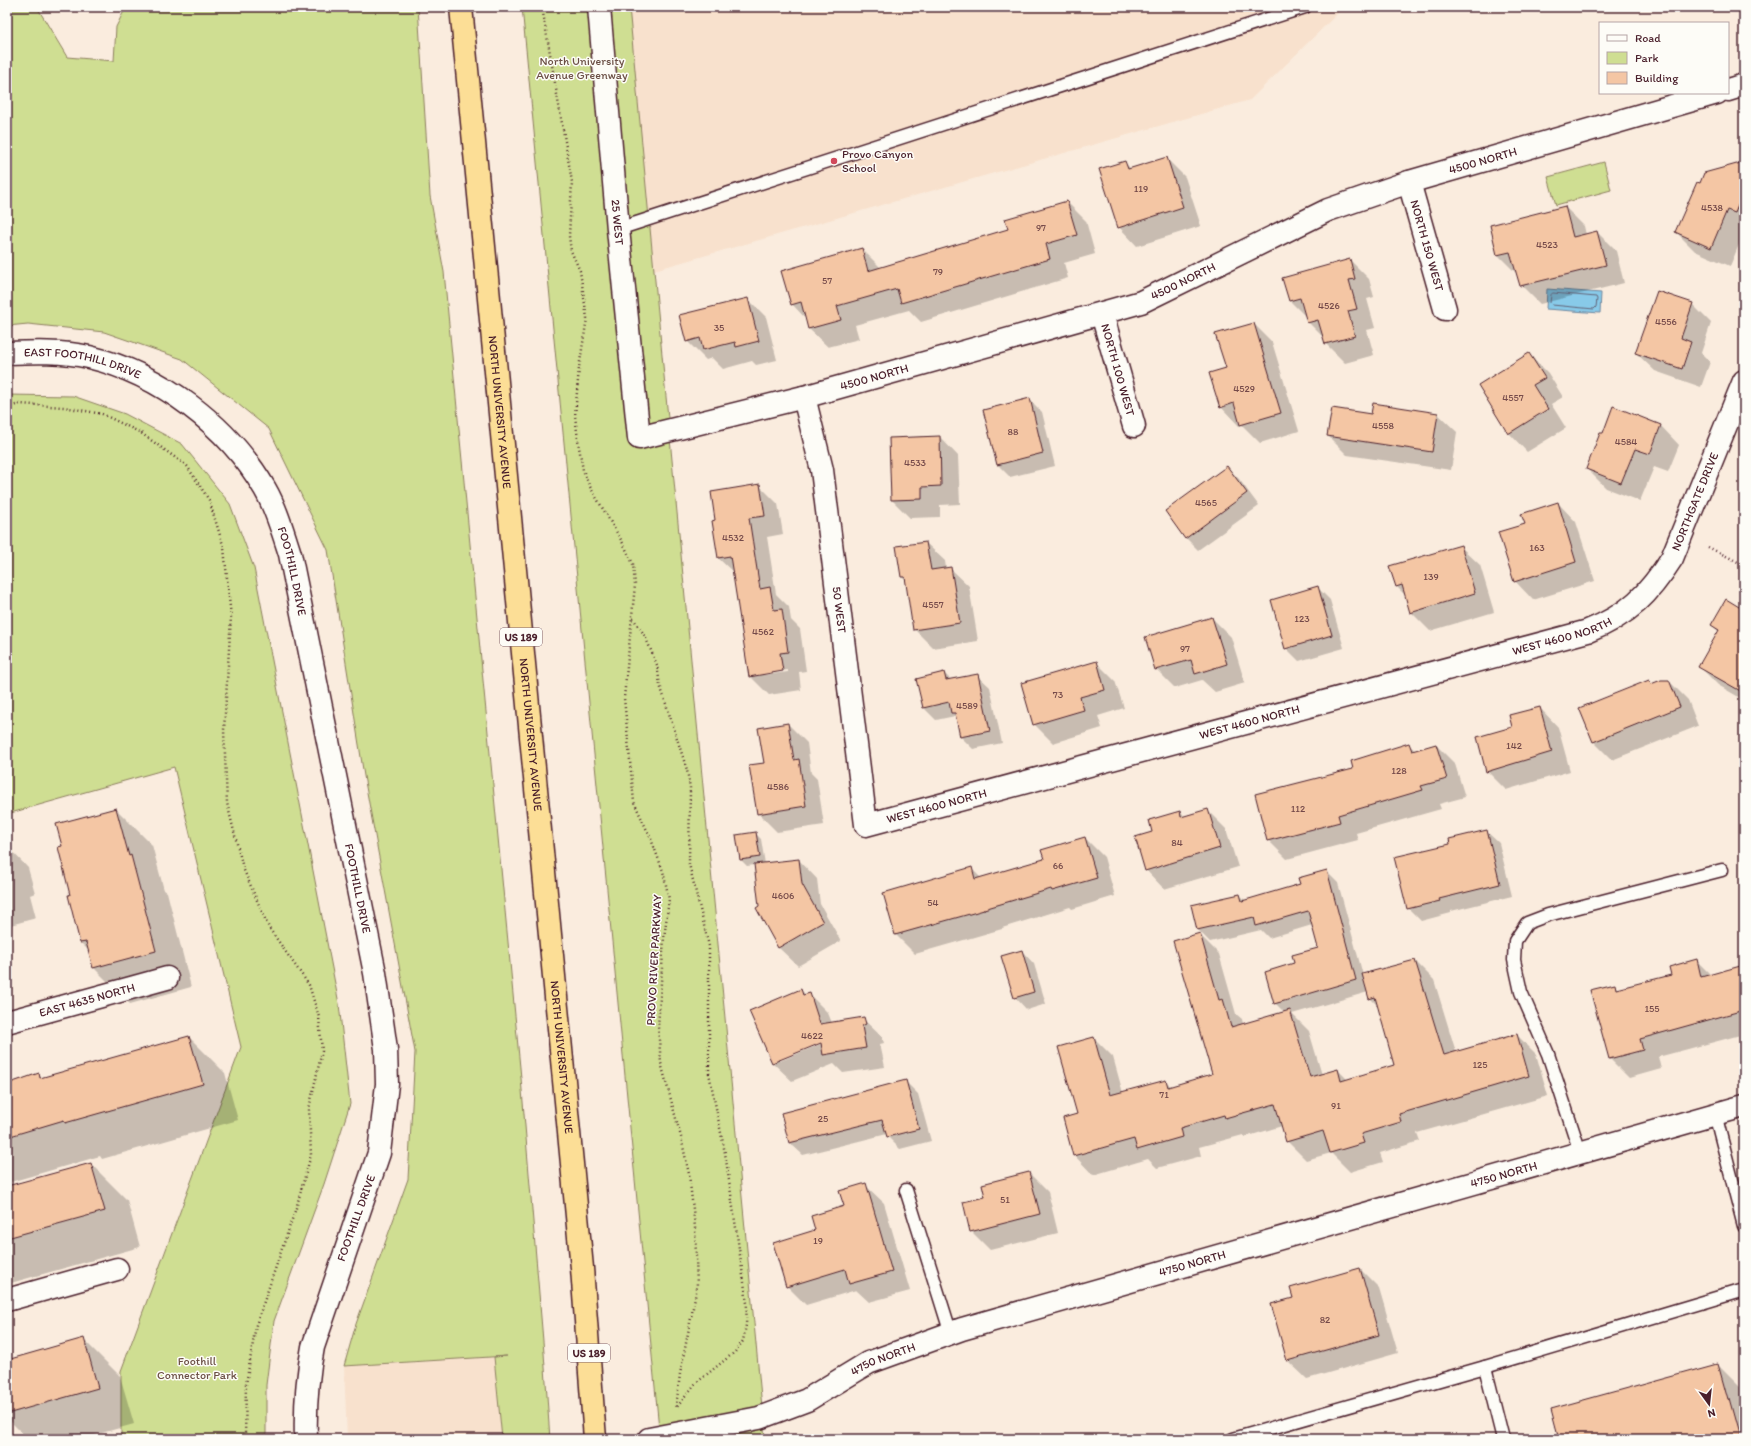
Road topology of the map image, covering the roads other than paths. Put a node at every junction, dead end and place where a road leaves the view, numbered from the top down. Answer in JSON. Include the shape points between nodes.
{"nodes":[{"id":1,"x":461,"y":7,"type":"edge"},
{"id":2,"x":599,"y":7,"type":"edge"},
{"id":3,"x":1305,"y":7,"type":"edge"},
{"id":4,"x":1744,"y":85,"type":"edge"},
{"id":5,"x":1729,"y":90,"type":"edge"},
{"id":6,"x":1714,"y":94,"type":"edge"},
{"id":7,"x":1409,"y":182,"type":"junction"},
{"id":8,"x":618,"y":229,"type":"junction"},
{"id":9,"x":1445,"y":309,"type":"dead end"},
{"id":10,"x":1102,"y":314,"type":"junction"},
{"id":11,"x":7,"y":353,"type":"edge"},
{"id":12,"x":1744,"y":381,"type":"edge"},
{"id":13,"x":156,"y":384,"type":"joint"},
{"id":14,"x":804,"y":397,"type":"junction"},
{"id":15,"x":1134,"y":426,"type":"dead end"},
{"id":16,"x":639,"y":438,"type":"joint"},
{"id":17,"x":1628,"y":609,"type":"joint"},
{"id":18,"x":866,"y":825,"type":"joint"},
{"id":19,"x":1722,"y":870,"type":"dead end"},
{"id":20,"x":167,"y":978,"type":"dead end"},
{"id":21,"x":7,"y":1022,"type":"edge"},
{"id":22,"x":1744,"y":1106,"type":"edge"},
{"id":23,"x":1715,"y":1114,"type":"junction"},
{"id":24,"x":1580,"y":1152,"type":"junction"},
{"id":25,"x":906,"y":1190,"type":"dead end"},
{"id":26,"x":1744,"y":1226,"type":"edge"},
{"id":27,"x":116,"y":1269,"type":"dead end"},
{"id":28,"x":1744,"y":1290,"type":"edge"},
{"id":29,"x":7,"y":1300,"type":"edge"},
{"id":30,"x":951,"y":1334,"type":"junction"},
{"id":31,"x":1485,"y":1367,"type":"junction"},
{"id":32,"x":306,"y":1439,"type":"edge"},
{"id":33,"x":595,"y":1439,"type":"edge"},
{"id":34,"x":648,"y":1439,"type":"edge"},
{"id":35,"x":1233,"y":1439,"type":"edge"},
{"id":36,"x":1503,"y":1439,"type":"edge"}],
"edges":[{"from":1,"to":33,"type":"highway","name":"NORTH UNIVERSITY AVENUE","number":"US 189","via":[[582,1268]]},
{"from":2,"to":8,"type":"street","name":"25 WEST"},
{"from":3,"to":8,"type":"lane"},
{"from":4,"to":5,"type":"street"},
{"from":6,"to":7,"type":"street","name":"4500 NORTH"},
{"from":7,"to":9,"type":"street","name":"NORTH 150 WEST"},
{"from":7,"to":10,"type":"street","name":"4500 NORTH","via":[[1328,210],[1141,302]]},
{"from":8,"to":16,"type":"street","name":"25 WEST"},
{"from":10,"to":14,"type":"street","name":"4500 NORTH"},
{"from":10,"to":15,"type":"street","name":"NORTH 100 WEST"},
{"from":11,"to":13,"type":"street","name":"EAST FOOTHILL DRIVE","via":[[40,351],[88,357],[129,370]]},
{"from":12,"to":17,"type":"street","name":"NORTHGATE DRIVE","via":[[1672,558],[1657,582]]},
{"from":13,"to":32,"type":"street","name":"FOOTHILL DRIVE","via":[[194,409],[226,436],[265,489],[281,526],[290,554],[374,973],[386,1048],[387,1084],[379,1153],[313,1347],[305,1412]]},
{"from":14,"to":16,"type":"street","name":"4500 NORTH"},
{"from":14,"to":18,"type":"street","name":"50 WEST","via":[[822,470]]},
{"from":17,"to":18,"type":"street","name":"WEST 4600 NORTH","via":[[1604,625],[1588,631]]},
{"from":19,"to":24,"type":"lane","via":[[1548,915],[1528,923],[1515,940],[1514,960],[1520,992],[1548,1054]]},
{"from":20,"to":21,"type":"street","name":"EAST 4635 NORTH"},
{"from":22,"to":23,"type":"street","name":"4750 NORTH"},
{"from":23,"to":24,"type":"street","name":"4750 NORTH"},
{"from":23,"to":26,"type":"lane"},
{"from":24,"to":30,"type":"street","name":"4750 NORTH"},
{"from":25,"to":30,"type":"lane"},
{"from":27,"to":29,"type":"street"},
{"from":28,"to":31,"type":"lane"},
{"from":30,"to":34,"type":"street","name":"4750 NORTH","via":[[868,1363],[807,1400],[759,1418]]},
{"from":31,"to":35,"type":"lane"},
{"from":31,"to":36,"type":"lane"}]}
